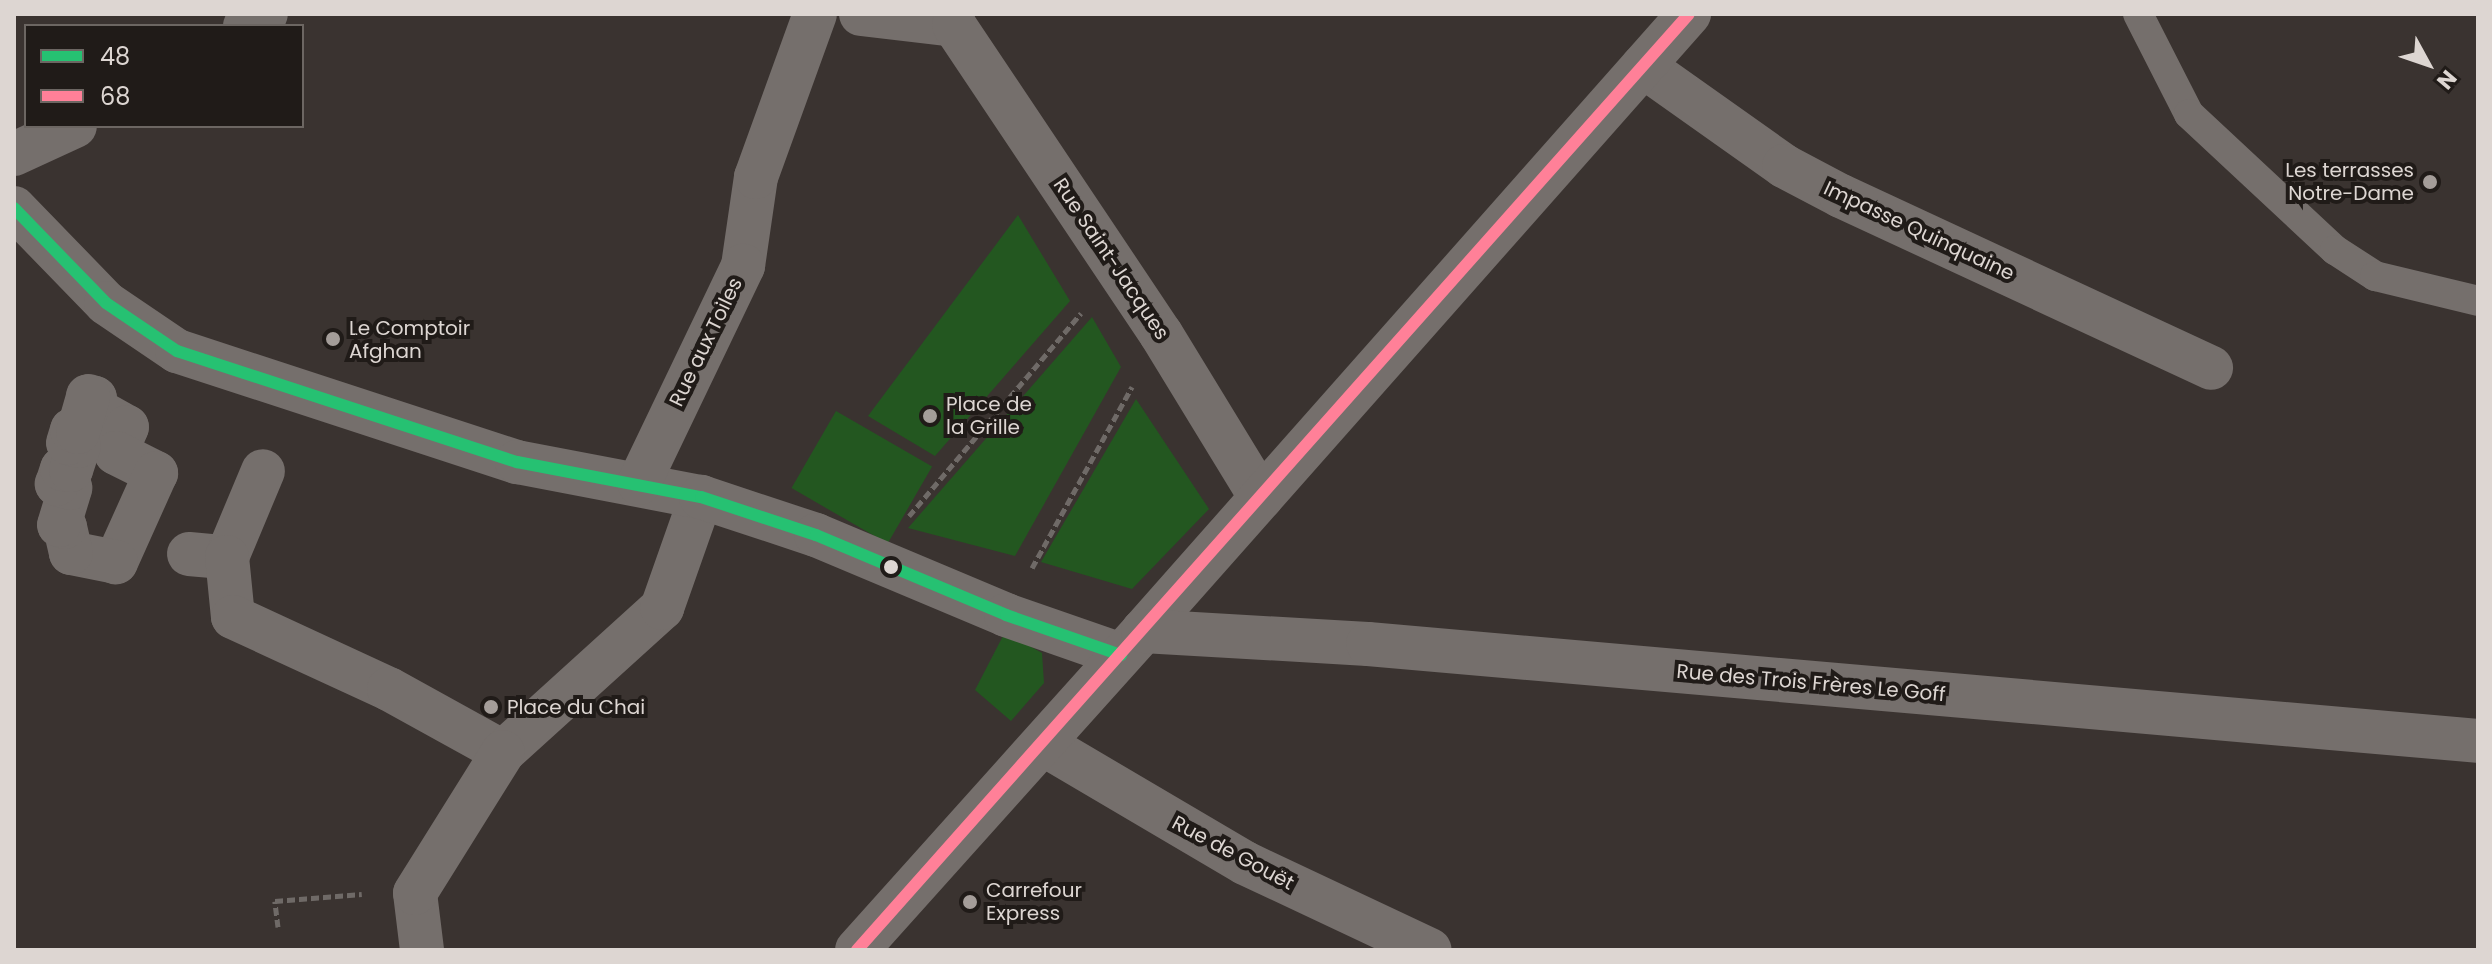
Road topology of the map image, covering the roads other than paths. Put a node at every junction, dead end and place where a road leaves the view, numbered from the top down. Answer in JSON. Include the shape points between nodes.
{"nodes":[{"id":1,"x":266,"y":14,"type":"edge"},
{"id":2,"x":815,"y":14,"type":"edge"},
{"id":3,"x":861,"y":14,"type":"edge"},
{"id":4,"x":1689,"y":14,"type":"edge"},
{"id":5,"x":2138,"y":14,"type":"edge"},
{"id":6,"x":957,"y":19,"type":"edge"},
{"id":7,"x":248,"y":24,"type":"edge"},
{"id":8,"x":1643,"y":66,"type":"junction"},
{"id":9,"x":71,"y":128,"type":"edge"},
{"id":10,"x":14,"y":154,"type":"edge"},
{"id":11,"x":14,"y":208,"type":"edge"},
{"id":12,"x":2478,"y":301,"type":"edge"},
{"id":13,"x":2211,"y":368,"type":"dead end"},
{"id":14,"x":263,"y":471,"type":"dead end"},
{"id":15,"x":639,"y":483,"type":"junction"},
{"id":16,"x":701,"y":497,"type":"junction"},
{"id":17,"x":1261,"y":498,"type":"junction"},
{"id":18,"x":1132,"y":643,"type":"junction"},
{"id":19,"x":2478,"y":741,"type":"edge"},
{"id":20,"x":1043,"y":744,"type":"junction"},
{"id":21,"x":503,"y":752,"type":"junction"},
{"id":22,"x":422,"y":950,"type":"edge"},
{"id":23,"x":857,"y":950,"type":"edge"},
{"id":24,"x":1430,"y":950,"type":"edge"}],
"edges":[{"from":1,"to":7,"type":"street"},
{"from":2,"to":15,"type":"street","name":"Rue aux Toiles","via":[[756,177],[743,266]]},
{"from":3,"to":6,"type":"street"},
{"from":4,"to":8,"type":"street"},
{"from":5,"to":12,"type":"lane","via":[[2189,114],[2335,250],[2375,276]]},
{"from":6,"to":17,"type":"street","name":"Rue Saint-Jacques"},
{"from":8,"to":13,"type":"street","name":"Impasse Quinquaine","via":[[1784,166]]},
{"from":8,"to":17,"type":"street"},
{"from":9,"to":10,"type":"street"},
{"from":11,"to":15,"type":"street","name":"Rue des Trois Frères Le Goff","via":[[106,303],[177,351],[517,462]]},
{"from":14,"to":21,"type":"street","via":[[208,555],[233,617],[389,689]]},
{"from":15,"to":16,"type":"street","name":"Rue des Trois Frères Le Goff"},
{"from":16,"to":18,"type":"street","name":"Rue des Trois Frères Le Goff","via":[[873,559],[1006,615]]},
{"from":16,"to":21,"type":"street","via":[[662,608]]},
{"from":17,"to":18,"type":"street"},
{"from":18,"to":19,"type":"street","name":"Rue des Trois Frères Le Goff","via":[[1384,646]]},
{"from":18,"to":20,"type":"street"},
{"from":20,"to":23,"type":"street"},
{"from":20,"to":24,"type":"street","name":"Rue de Gouët","via":[[1245,863]]},
{"from":21,"to":22,"type":"street","via":[[415,893]]}]}
